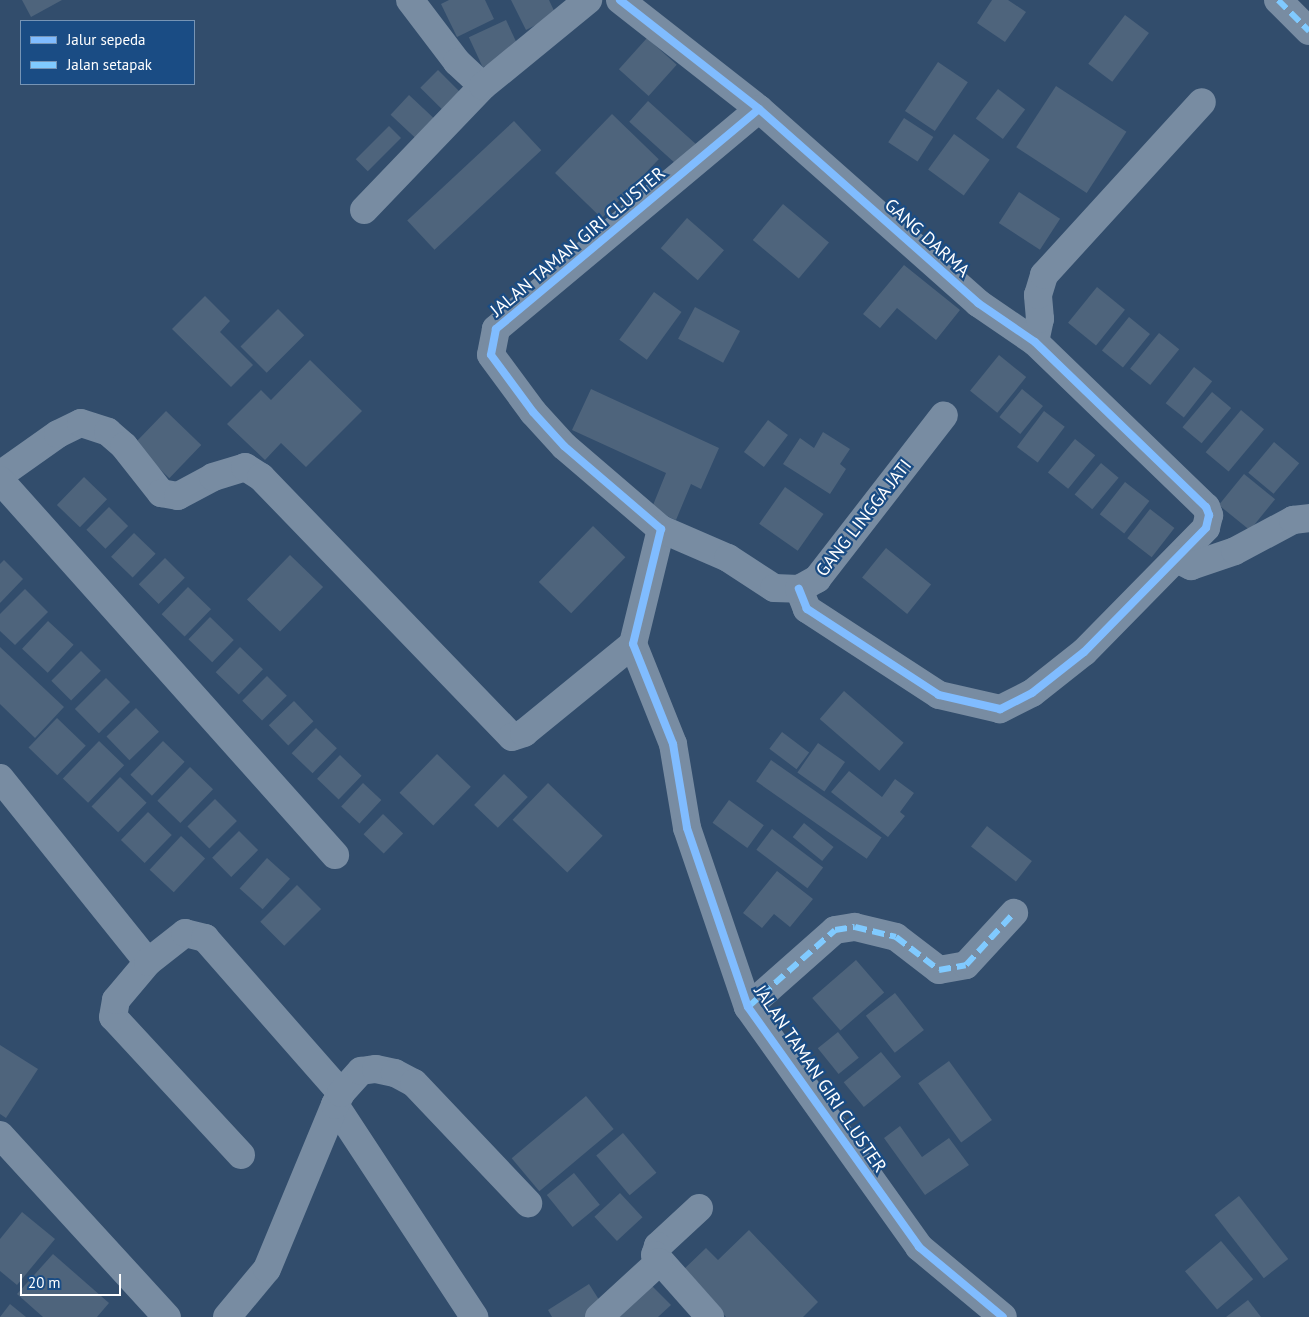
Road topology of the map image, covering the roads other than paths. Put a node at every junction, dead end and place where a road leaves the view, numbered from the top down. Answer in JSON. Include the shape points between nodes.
{"nodes":[{"id":1,"x":410,"y":0,"type":"edge"},
{"id":2,"x":588,"y":0,"type":"edge"},
{"id":3,"x":620,"y":0,"type":"edge"},
{"id":4,"x":1278,"y":0,"type":"edge"},
{"id":5,"x":1309,"y":31,"type":"edge"},
{"id":6,"x":482,"y":86,"type":"junction"},
{"id":7,"x":1202,"y":102,"type":"dead end"},
{"id":8,"x":759,"y":109,"type":"junction"},
{"id":9,"x":364,"y":210,"type":"dead end"},
{"id":10,"x":1035,"y":342,"type":"junction"},
{"id":11,"x":944,"y":415,"type":"dead end"},
{"id":12,"x":0,"y":475,"type":"edge"},
{"id":13,"x":0,"y":480,"type":"edge"},
{"id":14,"x":1309,"y":518,"type":"edge"},
{"id":15,"x":661,"y":529,"type":"junction"},
{"id":16,"x":1177,"y":559,"type":"junction"},
{"id":17,"x":799,"y":589,"type":"junction"},
{"id":18,"x":633,"y":644,"type":"junction"},
{"id":19,"x":0,"y":778,"type":"edge"},
{"id":20,"x":335,"y":855,"type":"dead end"},
{"id":21,"x":1014,"y":913,"type":"dead end"},
{"id":22,"x":148,"y":962,"type":"junction"},
{"id":23,"x":748,"y":1007,"type":"junction"},
{"id":24,"x":338,"y":1099,"type":"junction"},
{"id":25,"x":0,"y":1135,"type":"edge"},
{"id":26,"x":241,"y":1155,"type":"dead end"},
{"id":27,"x":528,"y":1202,"type":"dead end"},
{"id":28,"x":699,"y":1208,"type":"dead end"},
{"id":29,"x":658,"y":1262,"type":"junction"},
{"id":30,"x":697,"y":1313,"type":"edge"},
{"id":31,"x":167,"y":1317,"type":"edge"},
{"id":32,"x":227,"y":1317,"type":"edge"},
{"id":33,"x":474,"y":1317,"type":"edge"},
{"id":34,"x":599,"y":1317,"type":"edge"},
{"id":35,"x":1003,"y":1317,"type":"edge"}],
"edges":[{"from":1,"to":6,"type":"street","via":[[456,62]]},
{"from":2,"to":6,"type":"street"},
{"from":3,"to":8,"type":"street","name":"GANG DARMA"},
{"from":4,"to":5,"type":"street"},
{"from":6,"to":9,"type":"street"},
{"from":7,"to":10,"type":"street","via":[[1044,275],[1038,295],[1040,319]]},
{"from":8,"to":10,"type":"street","name":"GANG DARMA","via":[[978,303]]},
{"from":8,"to":15,"type":"street","name":"JALAN TAMAN GIRI CLUSTER","via":[[496,329],[492,342],[491,355],[532,412],[564,446]]},
{"from":10,"to":16,"type":"street","name":"GANG DARMA","via":[[1206,507],[1210,515],[1206,528]]},
{"from":11,"to":17,"type":"street","name":"GANG LINGGA JATI","via":[[817,579]]},
{"from":12,"to":18,"type":"street","via":[[58,434],[82,423],[108,432],[124,446],[160,493],[178,496],[244,467],[261,478],[512,737],[524,733]]},
{"from":13,"to":20,"type":"street"},
{"from":14,"to":16,"type":"street","via":[[1293,520],[1235,551],[1191,566]]},
{"from":15,"to":17,"type":"street","name":"GANG LINGGA JATI","via":[[728,558],[774,588]]},
{"from":15,"to":18,"type":"street"},
{"from":16,"to":17,"type":"street","via":[[1084,652],[1032,693],[1000,709],[939,695],[807,610]]},
{"from":18,"to":23,"type":"street","name":"JALAN TAMAN GIRI CLUSTER","via":[[673,744],[687,828]]},
{"from":19,"to":22,"type":"street"},
{"from":21,"to":23,"type":"street","via":[[966,965],[939,970],[896,937],[855,927],[835,930]]},
{"from":22,"to":24,"type":"street","via":[[185,933],[205,938]]},
{"from":22,"to":26,"type":"street","via":[[116,1000],[113,1017]]},
{"from":23,"to":35,"type":"street","name":"JALAN TAMAN GIRI CLUSTER","via":[[918,1247]]},
{"from":24,"to":27,"type":"street","via":[[361,1071],[395,1072],[414,1083]]},
{"from":24,"to":32,"type":"street","via":[[268,1269]]},
{"from":24,"to":33,"type":"street"},
{"from":25,"to":31,"type":"street"},
{"from":28,"to":29,"type":"street","via":[[658,1246],[655,1255]]},
{"from":29,"to":30,"type":"street"},
{"from":29,"to":34,"type":"street"}]}
